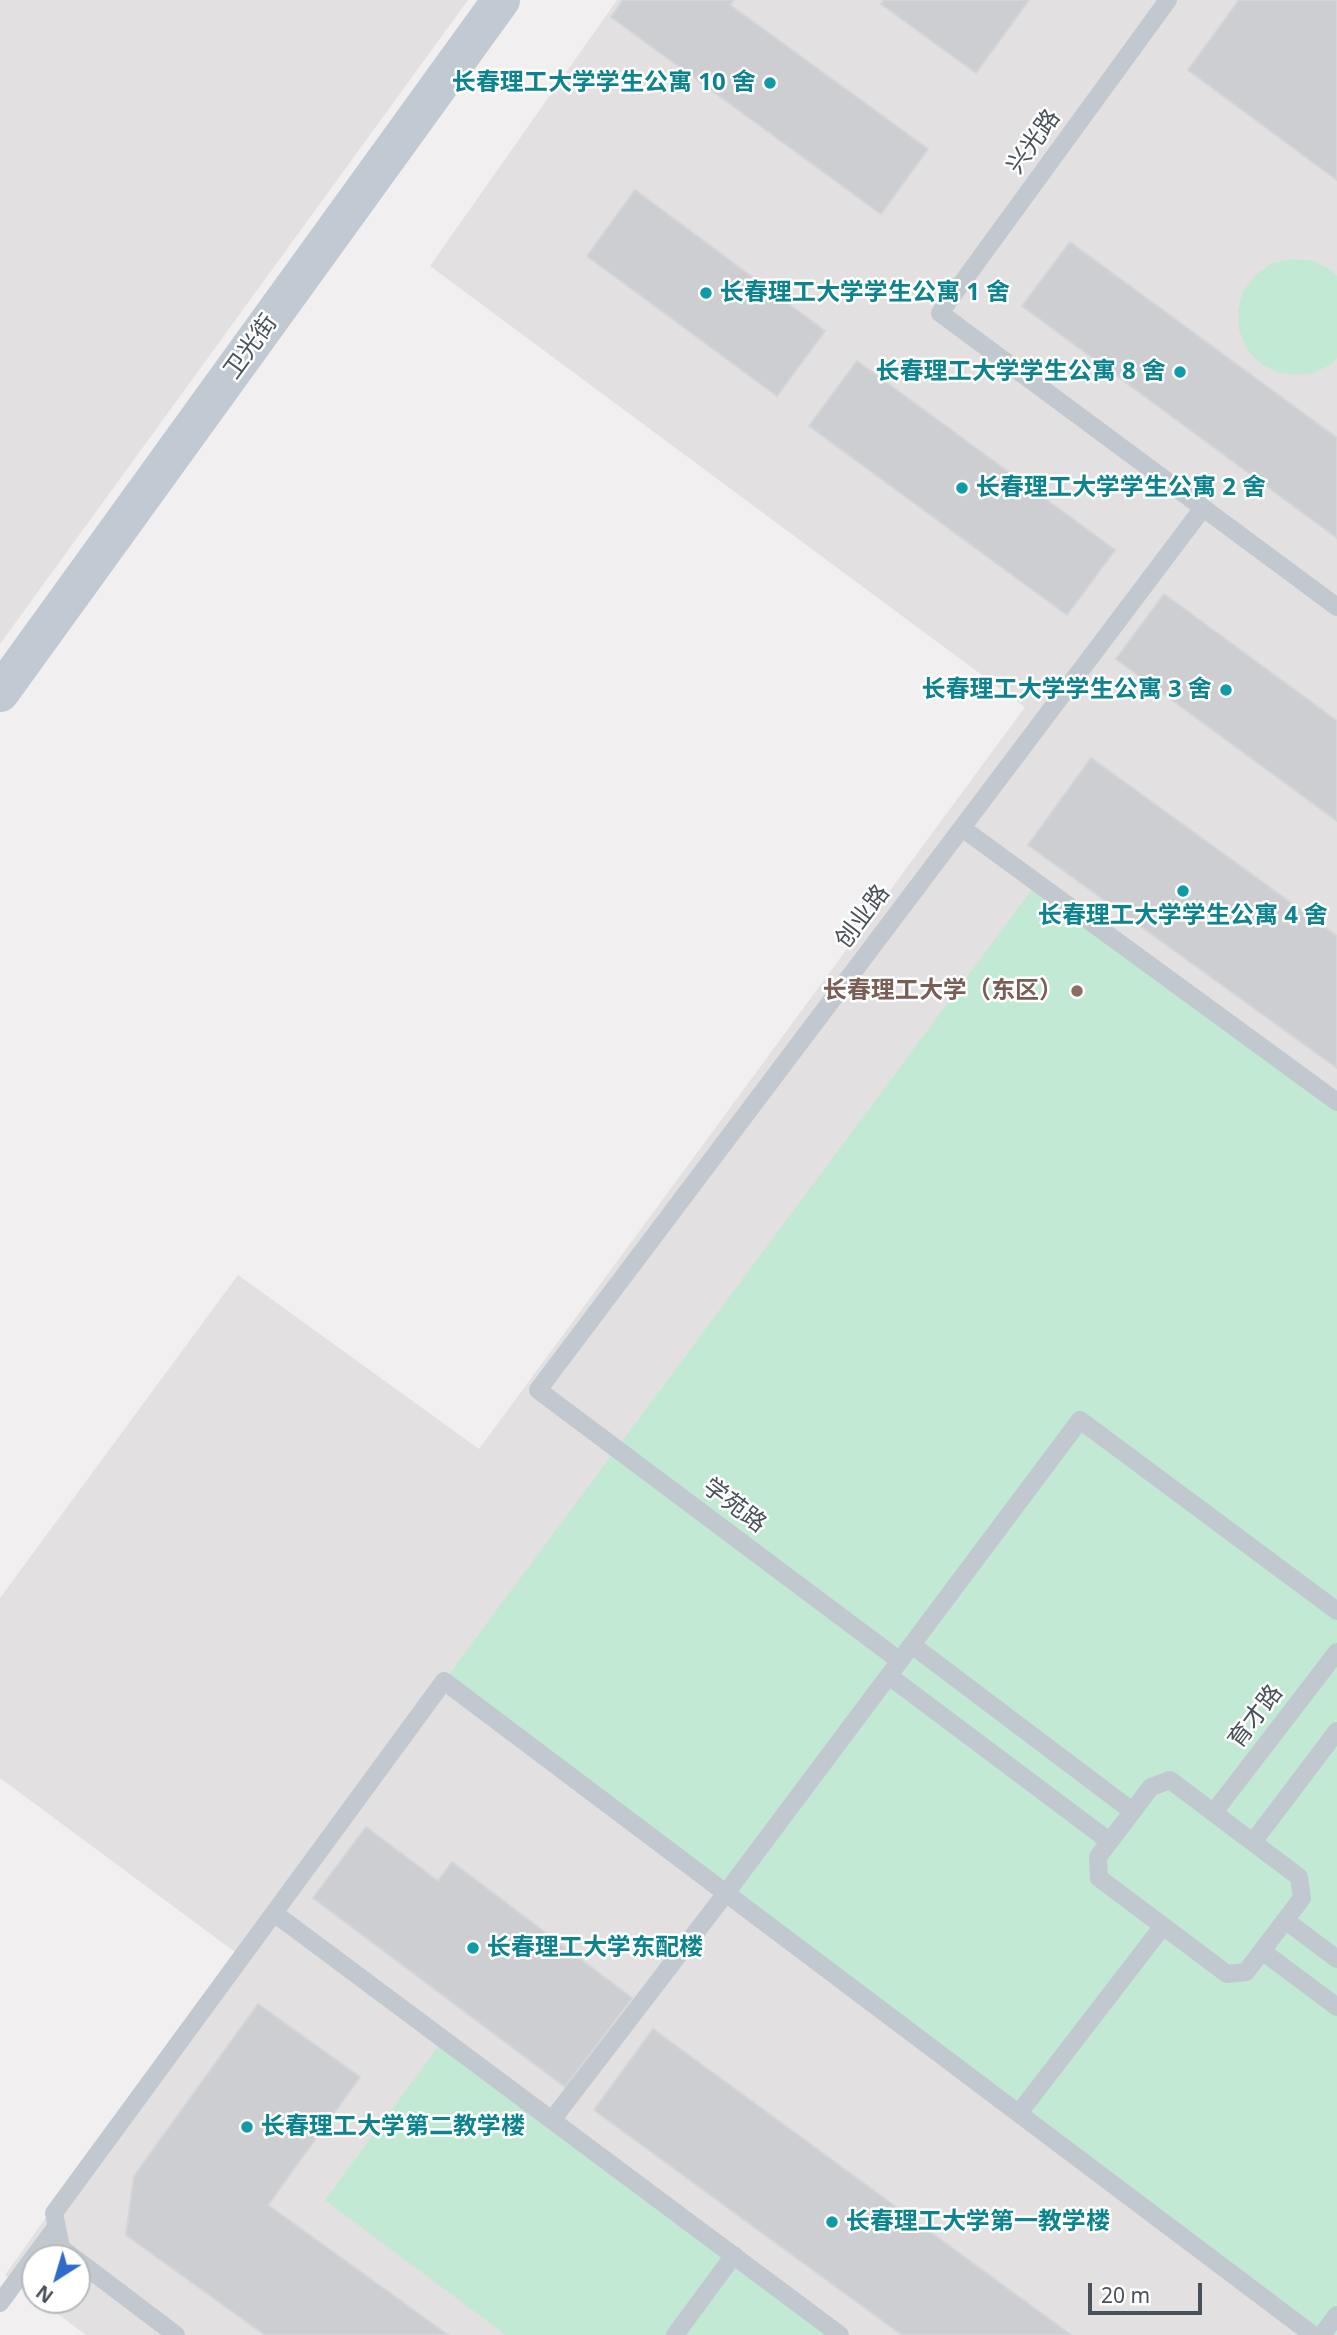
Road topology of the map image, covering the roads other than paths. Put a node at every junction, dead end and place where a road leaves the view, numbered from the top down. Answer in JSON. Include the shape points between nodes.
{"nodes":[{"id":1,"x":501,"y":0,"type":"edge"},
{"id":2,"x":1168,"y":0,"type":"edge"},
{"id":3,"x":1203,"y":508,"type":"junction"},
{"id":4,"x":1337,"y":607,"type":"edge"},
{"id":5,"x":0,"y":693,"type":"edge"},
{"id":6,"x":962,"y":828,"type":"junction"},
{"id":7,"x":1337,"y":1102,"type":"edge"},
{"id":8,"x":538,"y":1390,"type":"joint"},
{"id":9,"x":1337,"y":1611,"type":"edge"},
{"id":10,"x":912,"y":1645,"type":"junction"},
{"id":11,"x":1337,"y":1652,"type":"edge"},
{"id":12,"x":894,"y":1668,"type":"junction"},
{"id":13,"x":1337,"y":1731,"type":"edge"},
{"id":14,"x":1132,"y":1811,"type":"junction"},
{"id":15,"x":1214,"y":1812,"type":"junction"},
{"id":16,"x":1110,"y":1841,"type":"junction"},
{"id":17,"x":1253,"y":1842,"type":"junction"},
{"id":18,"x":726,"y":1893,"type":"junction"},
{"id":19,"x":274,"y":1913,"type":"junction"},
{"id":20,"x":1285,"y":1920,"type":"junction"},
{"id":21,"x":1163,"y":1926,"type":"junction"},
{"id":22,"x":1262,"y":1951,"type":"junction"},
{"id":23,"x":1337,"y":1959,"type":"edge"},
{"id":24,"x":1337,"y":2007,"type":"edge"},
{"id":25,"x":1019,"y":2113,"type":"junction"},
{"id":26,"x":552,"y":2120,"type":"junction"},
{"id":27,"x":57,"y":2227,"type":"junction"},
{"id":28,"x":60,"y":2244,"type":"edge"},
{"id":29,"x":734,"y":2255,"type":"junction"},
{"id":30,"x":91,"y":2271,"type":"edge"},
{"id":31,"x":0,"y":2303,"type":"edge"},
{"id":32,"x":1337,"y":2315,"type":"edge"},
{"id":33,"x":176,"y":2335,"type":"edge"},
{"id":34,"x":675,"y":2335,"type":"edge"},
{"id":35,"x":840,"y":2335,"type":"edge"},
{"id":36,"x":1313,"y":2335,"type":"edge"},
{"id":37,"x":1322,"y":2335,"type":"edge"}],
"edges":[{"from":1,"to":5,"type":"main road","name":"卫光街"},
{"from":2,"to":3,"type":"lane","name":"兴光路","via":[[940,313]]},
{"from":3,"to":4,"type":"lane"},
{"from":3,"to":6,"type":"lane","name":"创业路"},
{"from":6,"to":7,"type":"lane"},
{"from":6,"to":8,"type":"lane","name":"创业路"},
{"from":8,"to":12,"type":"lane","name":"学苑路"},
{"from":9,"to":10,"type":"lane","via":[[1080,1420]]},
{"from":10,"to":12,"type":"lane"},
{"from":10,"to":14,"type":"lane"},
{"from":11,"to":15,"type":"lane","name":"育才路"},
{"from":12,"to":16,"type":"lane","name":"学苑路"},
{"from":12,"to":18,"type":"lane"},
{"from":13,"to":17,"type":"lane"},
{"from":14,"to":15,"type":"lane","via":[[1151,1787],[1170,1780]]},
{"from":14,"to":16,"type":"lane"},
{"from":15,"to":17,"type":"lane"},
{"from":16,"to":21,"type":"lane","via":[[1098,1857],[1099,1878]]},
{"from":17,"to":20,"type":"lane","via":[[1299,1877],[1302,1898]]},
{"from":18,"to":19,"type":"lane","via":[[444,1681]]},
{"from":18,"to":25,"type":"lane"},
{"from":18,"to":26,"type":"lane"},
{"from":19,"to":26,"type":"lane"},
{"from":19,"to":27,"type":"lane","via":[[54,2213]]},
{"from":20,"to":22,"type":"lane"},
{"from":20,"to":23,"type":"lane"},
{"from":21,"to":22,"type":"lane","via":[[1227,1975],[1246,1972]]},
{"from":21,"to":25,"type":"lane"},
{"from":22,"to":24,"type":"lane"},
{"from":25,"to":36,"type":"lane"},
{"from":26,"to":29,"type":"lane"},
{"from":27,"to":28,"type":"lane"},
{"from":27,"to":31,"type":"lane"},
{"from":29,"to":34,"type":"lane"},
{"from":29,"to":35,"type":"lane"},
{"from":30,"to":33,"type":"lane"},
{"from":32,"to":37,"type":"lane"}]}
